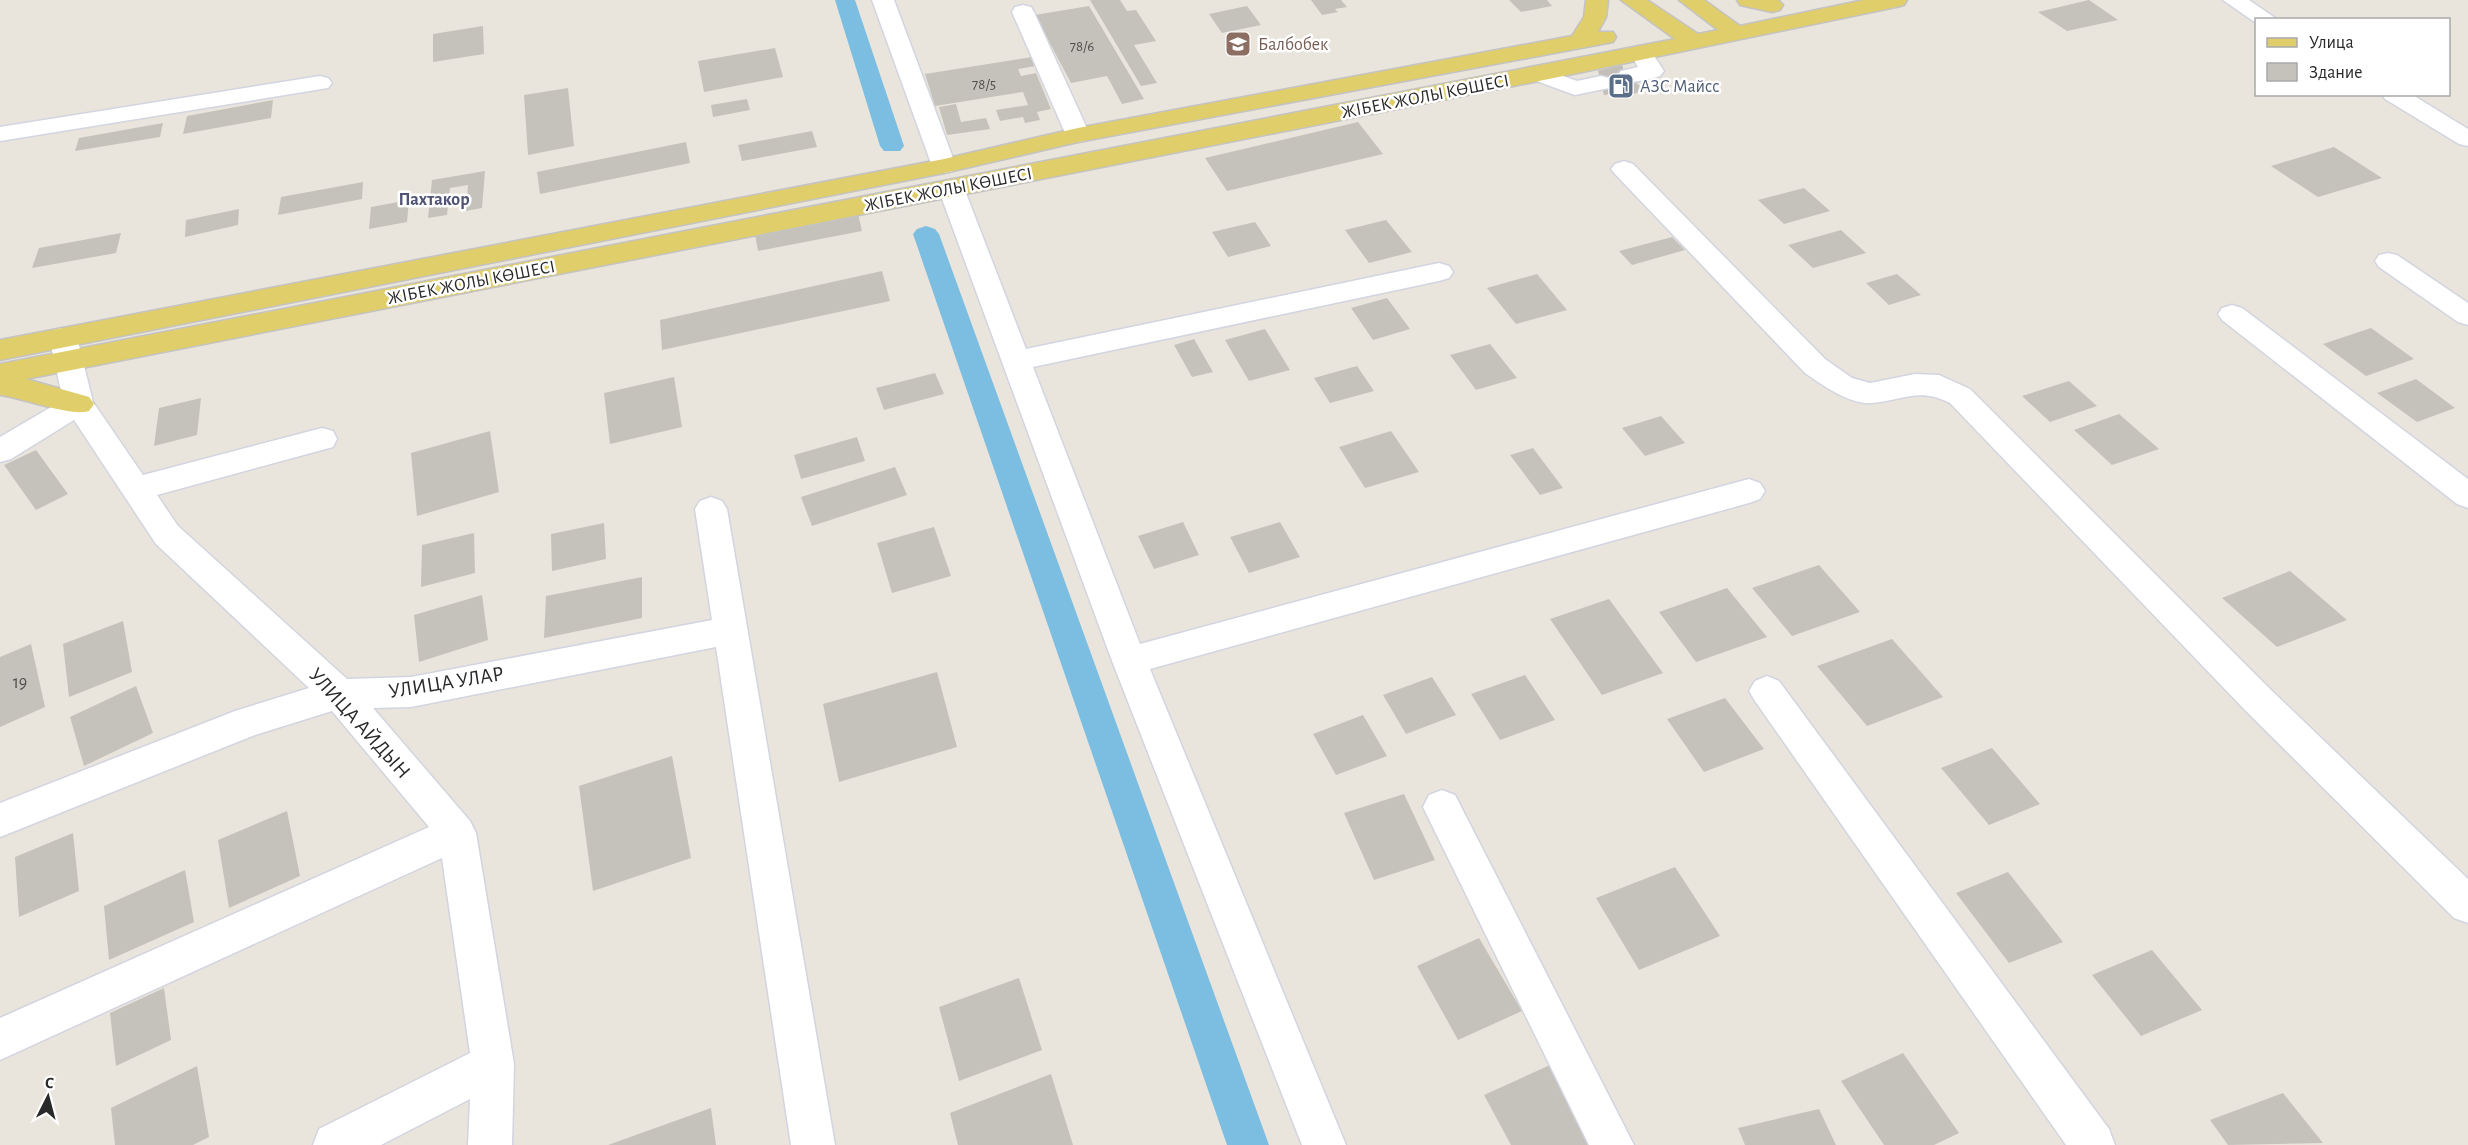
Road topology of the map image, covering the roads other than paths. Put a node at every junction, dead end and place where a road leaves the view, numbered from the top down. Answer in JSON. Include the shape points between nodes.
{"nodes":[{"id":1,"x":883,"y":0,"type":"edge"},
{"id":2,"x":1597,"y":0,"type":"edge"},
{"id":3,"x":1632,"y":0,"type":"edge"},
{"id":4,"x":1690,"y":0,"type":"edge"},
{"id":5,"x":1798,"y":0,"type":"edge"},
{"id":6,"x":1896,"y":0,"type":"edge"},
{"id":7,"x":2234,"y":0,"type":"edge"},
{"id":8,"x":1763,"y":2,"type":"edge"},
{"id":9,"x":1023,"y":12,"type":"dead end"},
{"id":10,"x":1714,"y":17,"type":"junction"},
{"id":11,"x":2264,"y":18,"type":"edge"},
{"id":12,"x":1668,"y":25,"type":"junction"},
{"id":13,"x":1736,"y":33,"type":"junction"},
{"id":14,"x":1579,"y":42,"type":"junction"},
{"id":15,"x":1694,"y":42,"type":"junction"},
{"id":16,"x":1641,"y":53,"type":"junction"},
{"id":17,"x":1539,"y":74,"type":"junction"},
{"id":18,"x":1629,"y":76,"type":"tunnel mouth"},
{"id":19,"x":320,"y":83,"type":"dead end"},
{"id":20,"x":1601,"y":83,"type":"tunnel mouth"},
{"id":21,"x":2396,"y":96,"type":"edge"},
{"id":22,"x":0,"y":134,"type":"edge"},
{"id":23,"x":1078,"y":135,"type":"junction"},
{"id":24,"x":2468,"y":139,"type":"edge"},
{"id":25,"x":1624,"y":169,"type":"dead end"},
{"id":26,"x":948,"y":177,"type":"junction"},
{"id":27,"x":2388,"y":261,"type":"dead end"},
{"id":28,"x":1439,"y":272,"type":"dead end"},
{"id":29,"x":2232,"y":314,"type":"dead end"},
{"id":30,"x":2468,"y":316,"type":"edge"},
{"id":31,"x":65,"y":348,"type":"junction"},
{"id":32,"x":0,"y":350,"type":"edge"},
{"id":33,"x":1016,"y":361,"type":"junction"},
{"id":34,"x":0,"y":374,"type":"edge"},
{"id":35,"x":0,"y":386,"type":"edge"},
{"id":36,"x":79,"y":404,"type":"junction"},
{"id":37,"x":322,"y":439,"type":"dead end"},
{"id":38,"x":0,"y":451,"type":"edge"},
{"id":39,"x":135,"y":489,"type":"junction"},
{"id":40,"x":1749,"y":491,"type":"dead end"},
{"id":41,"x":2468,"y":496,"type":"edge"},
{"id":42,"x":711,"y":509,"type":"dead end"},
{"id":43,"x":730,"y":630,"type":"junction"},
{"id":44,"x":1128,"y":661,"type":"junction"},
{"id":45,"x":1767,"y":691,"type":"dead end"},
{"id":46,"x":339,"y":694,"type":"junction"},
{"id":47,"x":1442,"y":807,"type":"dead end"},
{"id":48,"x":0,"y":820,"type":"edge"},
{"id":49,"x":457,"y":833,"type":"junction"},
{"id":50,"x":2468,"y":905,"type":"edge"},
{"id":51,"x":0,"y":1039,"type":"edge"},
{"id":52,"x":493,"y":1065,"type":"junction"},
{"id":53,"x":335,"y":1145,"type":"edge"},
{"id":54,"x":490,"y":1145,"type":"edge"},
{"id":55,"x":813,"y":1145,"type":"edge"},
{"id":56,"x":1324,"y":1145,"type":"edge"},
{"id":57,"x":1612,"y":1145,"type":"edge"},
{"id":58,"x":2093,"y":1145,"type":"edge"}],
"edges":[{"from":1,"to":26,"type":"street"},
{"from":2,"to":14,"type":"main road","via":[[1593,23]]},
{"from":3,"to":12,"type":"main road"},
{"from":4,"to":10,"type":"main road"},
{"from":5,"to":8,"type":"main road","name":"ЖІБЕК ЖОЛЫ КӨШЕСІ"},
{"from":6,"to":13,"type":"main road","name":"ЖІБЕК ЖОЛЫ КӨШЕСІ"},
{"from":7,"to":11,"type":"street"},
{"from":8,"to":10,"type":"main road","name":"ЖІБЕК ЖОЛЫ КӨШЕСІ"},
{"from":9,"to":23,"type":"street"},
{"from":10,"to":12,"type":"main road","name":"ЖІБЕК ЖОЛЫ КӨШЕСІ"},
{"from":10,"to":13,"type":"main road"},
{"from":12,"to":14,"type":"main road","name":"ЖІБЕК ЖОЛЫ КӨШЕСІ"},
{"from":12,"to":15,"type":"main road"},
{"from":13,"to":15,"type":"main road","name":"ЖІБЕК ЖОЛЫ КӨШЕСІ"},
{"from":14,"to":23,"type":"main road","name":"ЖІБЕК ЖОЛЫ КӨШЕСІ"},
{"from":15,"to":16,"type":"main road","name":"ЖІБЕК ЖОЛЫ КӨШЕСІ"},
{"from":16,"to":17,"type":"main road","name":"ЖІБЕК ЖОЛЫ КӨШЕСІ"},
{"from":16,"to":18,"type":"street","via":[[1652,71]]},
{"from":17,"to":20,"type":"street","via":[[1575,88]]},
{"from":17,"to":26,"type":"main road","name":"ЖІБЕК ЖОЛЫ КӨШЕСІ"},
{"from":19,"to":22,"type":"street"},
{"from":21,"to":24,"type":"street"},
{"from":23,"to":26,"type":"main road","name":"ЖІБЕК ЖОЛЫ КӨШЕСІ"},
{"from":25,"to":50,"type":"street","via":[[1815,366],[1842,385],[1870,393],[1915,384],[1939,385],[1960,396],[2257,699]]},
{"from":26,"to":31,"type":"main road","name":"ЖІБЕК ЖОЛЫ КӨШЕСІ"},
{"from":26,"to":33,"type":"street"},
{"from":27,"to":30,"type":"street"},
{"from":28,"to":33,"type":"street"},
{"from":29,"to":41,"type":"street"},
{"from":31,"to":32,"type":"main road","name":"ЖІБЕК ЖОЛЫ КӨШЕСІ"},
{"from":31,"to":34,"type":"main road","name":"ЖІБЕК ЖОЛЫ КӨШЕСІ"},
{"from":31,"to":36,"type":"street","name":"УЛИЦА АЙДЫН"},
{"from":33,"to":44,"type":"street"},
{"from":35,"to":36,"type":"main road","via":[[23,388]]},
{"from":36,"to":38,"type":"street"},
{"from":36,"to":39,"type":"street","name":"УЛИЦА АЙДЫН"},
{"from":37,"to":39,"type":"street"},
{"from":39,"to":46,"type":"street","name":"УЛИЦА АЙДЫН","via":[[167,535]]},
{"from":40,"to":44,"type":"street"},
{"from":42,"to":43,"type":"street"},
{"from":43,"to":46,"type":"street","name":"УЛИЦА УЛАР","via":[[411,692]]},
{"from":43,"to":55,"type":"street"},
{"from":44,"to":56,"type":"street"},
{"from":45,"to":58,"type":"street"},
{"from":46,"to":48,"type":"street","name":"УЛИЦА УЛАР","via":[[248,722]]},
{"from":46,"to":49,"type":"street","name":"УЛИЦА АЙДЫН"},
{"from":47,"to":57,"type":"street"},
{"from":49,"to":51,"type":"street"},
{"from":49,"to":52,"type":"street"},
{"from":52,"to":53,"type":"street"},
{"from":52,"to":54,"type":"street"}]}
